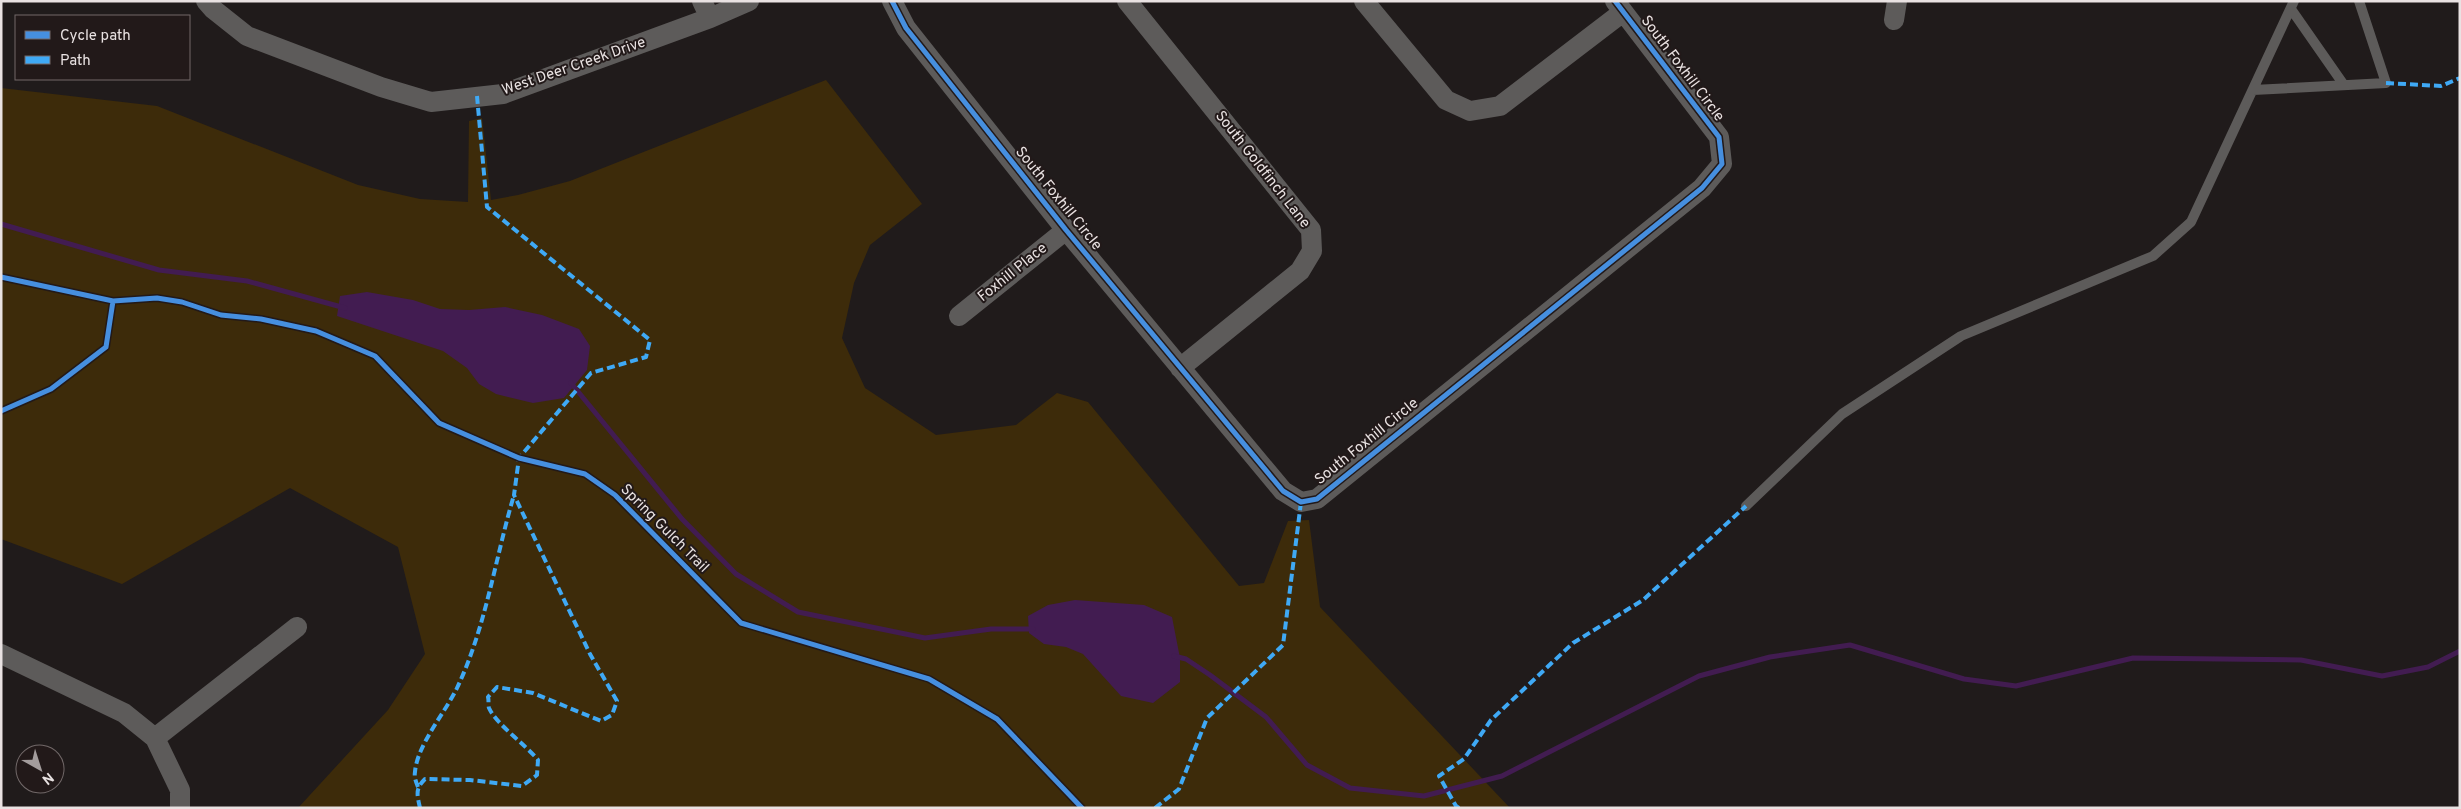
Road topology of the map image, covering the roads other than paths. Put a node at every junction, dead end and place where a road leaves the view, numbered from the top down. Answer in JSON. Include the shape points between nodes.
{"nodes":[{"id":1,"x":206,"y":1,"type":"edge"},
{"id":2,"x":749,"y":1,"type":"edge"},
{"id":3,"x":892,"y":1,"type":"edge"},
{"id":4,"x":1127,"y":1,"type":"edge"},
{"id":5,"x":1364,"y":1,"type":"edge"},
{"id":6,"x":2359,"y":1,"type":"edge"},
{"id":7,"x":2293,"y":5,"type":"edge"},
{"id":8,"x":1619,"y":6,"type":"edge"},
{"id":9,"x":706,"y":10,"type":"edge"},
{"id":10,"x":2344,"y":85,"type":"junction"},
{"id":11,"x":2253,"y":90,"type":"junction"},
{"id":12,"x":1066,"y":230,"type":"junction"},
{"id":13,"x":960,"y":316,"type":"dead end"},
{"id":14,"x":1180,"y":368,"type":"junction"},
{"id":15,"x":1746,"y":506,"type":"dead end"},
{"id":16,"x":297,"y":627,"type":"dead end"},
{"id":17,"x":1,"y":654,"type":"edge"},
{"id":18,"x":155,"y":738,"type":"junction"},
{"id":19,"x":180,"y":808,"type":"edge"}],
"edges":[{"from":1,"to":9,"type":"street","name":"West Deer Creek Drive","via":[[247,36],[381,87],[431,102],[503,94]]},
{"from":2,"to":9,"type":"street","name":"West Deer Creek Drive"},
{"from":3,"to":12,"type":"street","name":"South Foxhill Circle","via":[[906,28]]},
{"from":4,"to":14,"type":"street","name":"South Goldfinch Lane","via":[[1311,230],[1312,251],[1300,271]]},
{"from":5,"to":8,"type":"street","via":[[1446,100],[1470,111],[1500,106]]},
{"from":6,"to":10,"type":"lane","via":[[2386,83]]},
{"from":7,"to":10,"type":"lane"},
{"from":7,"to":11,"type":"lane"},
{"from":8,"to":14,"type":"street","name":"South Foxhill Circle","via":[[1719,137],[1722,164],[1702,188],[1317,499],[1300,502],[1283,491]]},
{"from":10,"to":11,"type":"lane"},
{"from":11,"to":15,"type":"lane","via":[[2191,222],[2153,256],[1961,336],[1842,414]]},
{"from":12,"to":13,"type":"street","name":"Foxhill Place"},
{"from":12,"to":14,"type":"street","name":"South Foxhill Circle"},
{"from":16,"to":18,"type":"street"},
{"from":17,"to":18,"type":"street","via":[[124,713]]},
{"from":18,"to":19,"type":"street","via":[[180,790]]}]}
